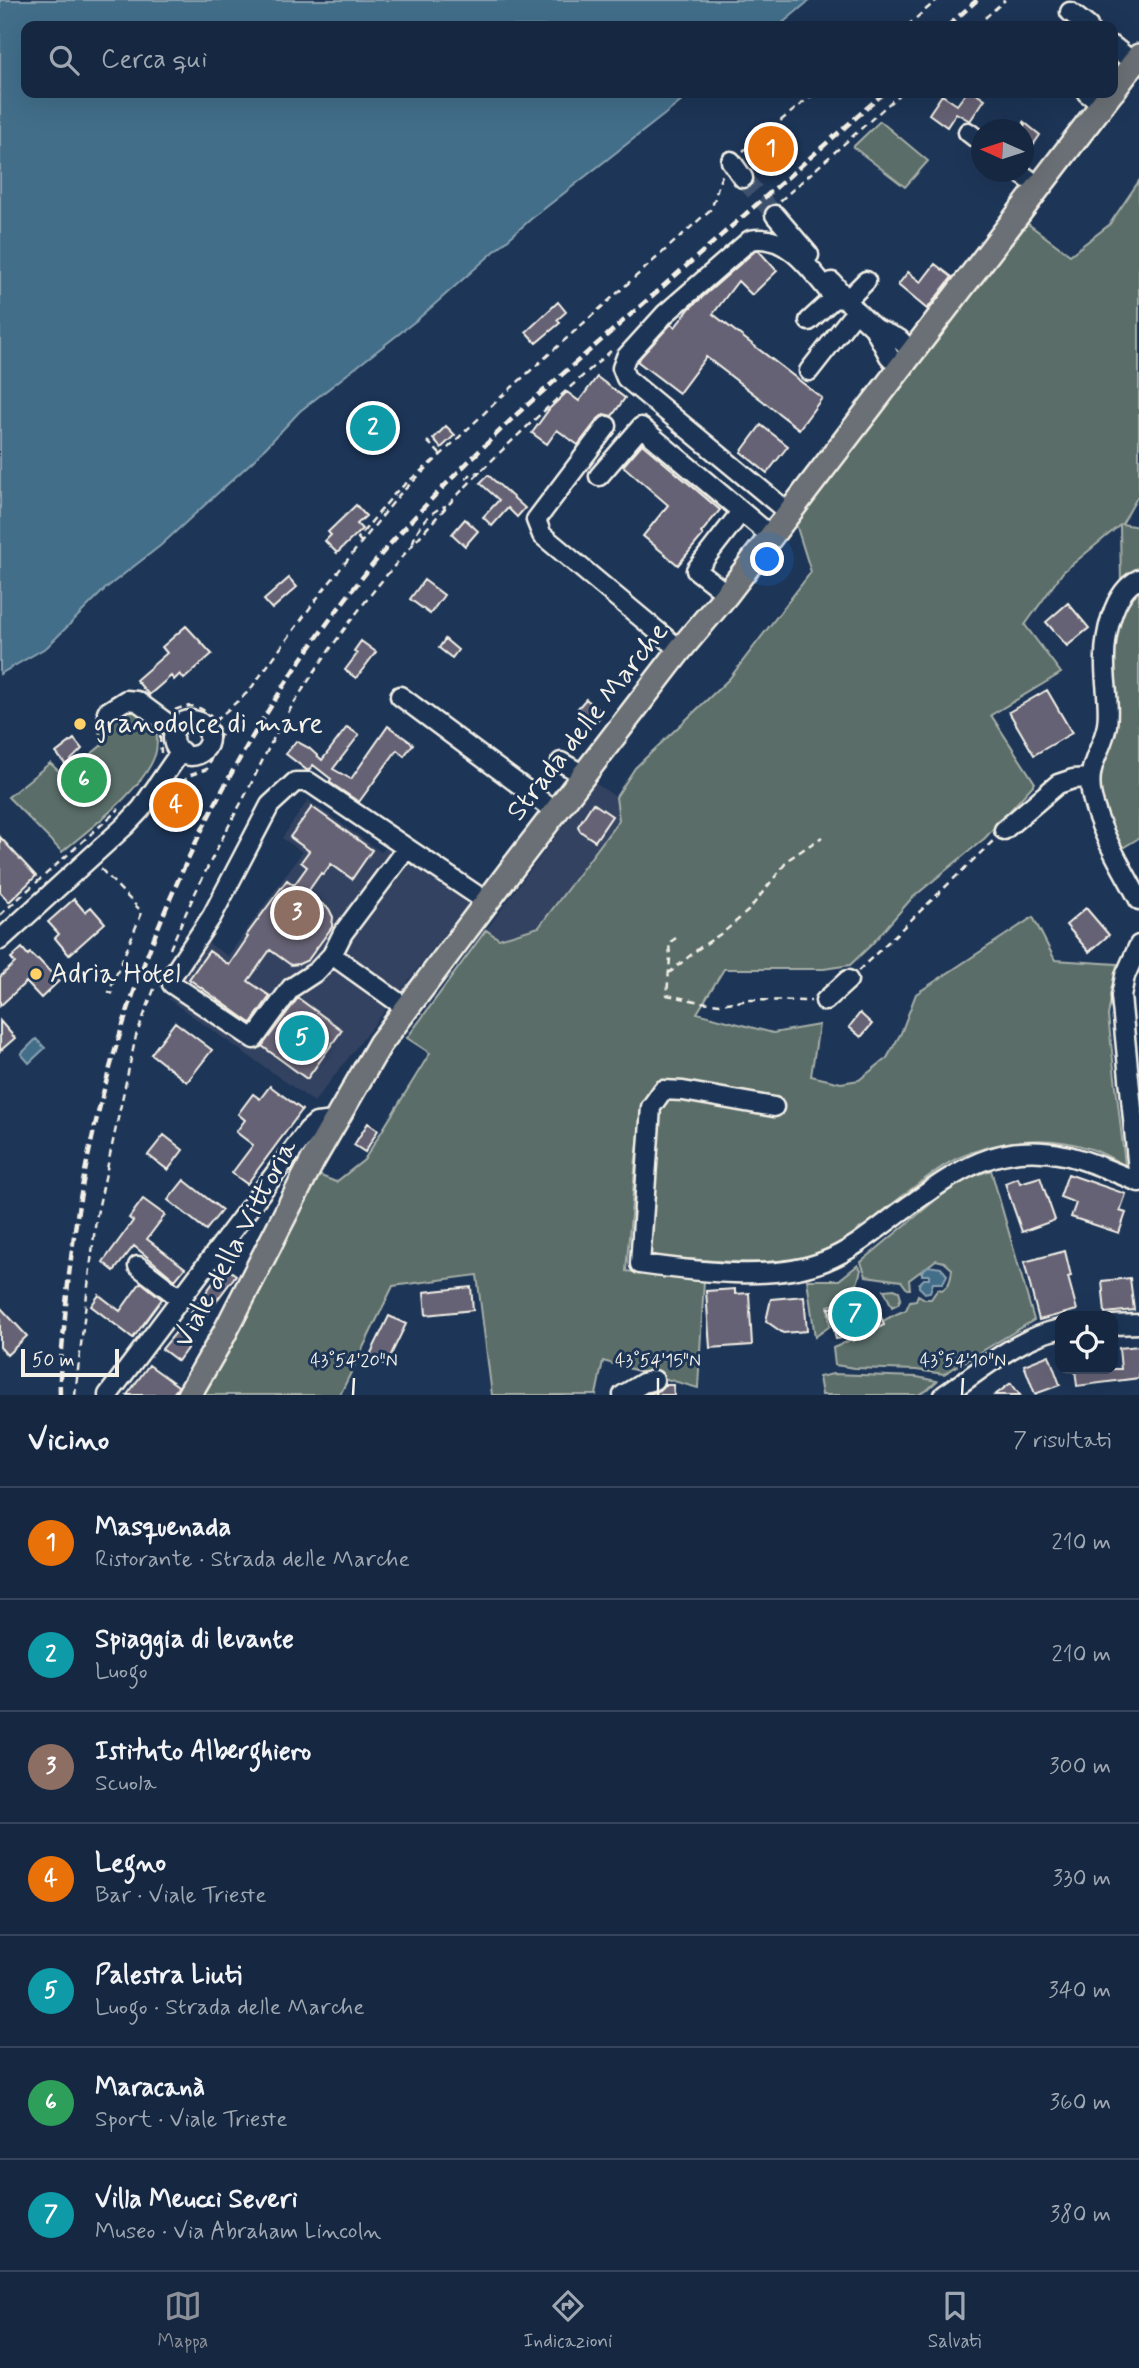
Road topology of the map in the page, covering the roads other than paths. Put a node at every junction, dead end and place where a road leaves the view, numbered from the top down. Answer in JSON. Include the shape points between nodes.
{"nodes":[{"id":1,"x":1070,"y":12,"type":"dead end"},
{"id":2,"x":1082,"y":21,"type":"edge"},
{"id":3,"x":1118,"y":49,"type":"edge"},
{"id":4,"x":1136,"y":59,"type":"edge"},
{"id":5,"x":1118,"y":79,"type":"edge"},
{"id":6,"x":1101,"y":98,"type":"edge"},
{"id":7,"x":731,"y":161,"type":"road end"},
{"id":8,"x":743,"y":178,"type":"tunnel mouth"},
{"id":9,"x":1032,"y":182,"type":"edge"},
{"id":10,"x":1039,"y":187,"type":"junction"},
{"id":11,"x":776,"y":209,"type":"tunnel mouth"},
{"id":12,"x":866,"y":281,"type":"dead end"},
{"id":13,"x":846,"y":303,"type":"junction"},
{"id":14,"x":808,"y":321,"type":"dead end"},
{"id":15,"x":906,"y":360,"type":"junction"},
{"id":16,"x":809,"y":371,"type":"dead end"},
{"id":17,"x":607,"y":426,"type":"dead end"},
{"id":18,"x":599,"y":476,"type":"dead end"},
{"id":19,"x":741,"y":512,"type":"junction"},
{"id":20,"x":789,"y":513,"type":"junction"},
{"id":21,"x":771,"y":536,"type":"junction"},
{"id":22,"x":1139,"y":579,"type":"edge"},
{"id":23,"x":727,"y":594,"type":"junction"},
{"id":24,"x":680,"y":650,"type":"junction"},
{"id":25,"x":400,"y":696,"type":"dead end"},
{"id":26,"x":107,"y":712,"type":"dead end"},
{"id":27,"x":175,"y":729,"type":"junction"},
{"id":28,"x":181,"y":751,"type":"junction"},
{"id":29,"x":561,"y":762,"type":"dead end"},
{"id":30,"x":585,"y":776,"type":"junction"},
{"id":31,"x":1090,"y":778,"type":"junction"},
{"id":32,"x":556,"y":812,"type":"junction"},
{"id":33,"x":1004,"y":830,"type":"road end"},
{"id":34,"x":406,"y":849,"type":"junction"},
{"id":35,"x":1139,"y":900,"type":"edge"},
{"id":36,"x":487,"y":902,"type":"junction"},
{"id":37,"x":0,"y":940,"type":"edge"},
{"id":38,"x":1139,"y":945,"type":"edge"},
{"id":39,"x":332,"y":955,"type":"junction"},
{"id":40,"x":848,"y":980,"type":"road end"},
{"id":41,"x":825,"y":1001,"type":"road end"},
{"id":42,"x":406,"y":1008,"type":"junction"},
{"id":43,"x":774,"y":1107,"type":"dead end"},
{"id":44,"x":335,"y":1121,"type":"junction"},
{"id":45,"x":1139,"y":1181,"type":"edge"},
{"id":46,"x":138,"y":1266,"type":"dead end"},
{"id":47,"x":181,"y":1298,"type":"junction"},
{"id":48,"x":1139,"y":1324,"type":"edge"},
{"id":49,"x":1118,"y":1325,"type":"edge"},
{"id":50,"x":1055,"y":1330,"type":"edge"},
{"id":51,"x":654,"y":1380,"type":"dead end"},
{"id":52,"x":947,"y":1387,"type":"edge"},
{"id":53,"x":108,"y":1395,"type":"edge"},
{"id":54,"x":189,"y":1395,"type":"edge"},
{"id":55,"x":623,"y":1395,"type":"edge"}],
"edges":[{"from":1,"to":2,"type":"street"},
{"from":3,"to":4,"type":"street"},
{"from":4,"to":5,"type":"main road","name":"Strada delle Marche"},
{"from":6,"to":10,"type":"main road","name":"Strada delle Marche"},
{"from":7,"to":8,"type":"street"},
{"from":9,"to":10,"type":"street"},
{"from":10,"to":15,"type":"main road","name":"Strada delle Marche"},
{"from":11,"to":13,"type":"street"},
{"from":12,"to":13,"type":"street"},
{"from":13,"to":14,"type":"street"},
{"from":13,"to":15,"type":"street","via":[[874,328],[889,356]]},
{"from":13,"to":16,"type":"street"},
{"from":13,"to":20,"type":"street","via":[[793,251],[774,241],[750,240],[665,314],[626,357],[622,368],[626,378]]},
{"from":15,"to":20,"type":"main road","name":"Strada delle Marche"},
{"from":17,"to":24,"type":"street","via":[[536,520],[542,535]]},
{"from":18,"to":19,"type":"street","via":[[641,427]]},
{"from":19,"to":21,"type":"street"},
{"from":19,"to":23,"type":"street","via":[[696,570]]},
{"from":20,"to":21,"type":"main road","name":"Strada delle Marche"},
{"from":21,"to":23,"type":"main road","name":"Strada delle Marche"},
{"from":22,"to":31,"type":"street","via":[[1112,611],[1105,662],[1108,722]]},
{"from":23,"to":24,"type":"main road","name":"Strada delle Marche"},
{"from":24,"to":30,"type":"main road","name":"Strada delle Marche"},
{"from":25,"to":32,"type":"street"},
{"from":26,"to":27,"type":"street","via":[[126,700],[137,701]]},
{"from":27,"to":28,"type":"street","via":[[174,741]]},
{"from":27,"to":28,"type":"street","via":[[188,720],[211,724],[203,751],[192,755]]},
{"from":28,"to":37,"type":"street","via":[[125,826]]},
{"from":29,"to":30,"type":"street"},
{"from":30,"to":32,"type":"main road","name":"Strada delle Marche"},
{"from":31,"to":33,"type":"street","via":[[1058,784]]},
{"from":31,"to":35,"type":"street","via":[[1092,798],[1111,847]]},
{"from":32,"to":36,"type":"main road","name":"Strada delle Marche"},
{"from":34,"to":36,"type":"street"},
{"from":34,"to":39,"type":"street","via":[[343,933]]},
{"from":34,"to":39,"type":"street","via":[[309,782],[295,782],[270,806],[212,916],[172,976],[172,984],[254,1039],[291,988]]},
{"from":36,"to":42,"type":"main road","name":"Strada delle Marche"},
{"from":38,"to":45,"type":"street","via":[[1121,996]]},
{"from":39,"to":42,"type":"street"},
{"from":40,"to":41,"type":"street"},
{"from":42,"to":44,"type":"main road","name":"Strada delle Marche"},
{"from":43,"to":45,"type":"street","via":[[663,1090],[651,1107],[640,1264],[750,1272],[823,1262],[854,1246],[947,1178],[987,1157],[1026,1150],[1066,1155]]},
{"from":44,"to":47,"type":"street","via":[[316,1123],[308,1130]]},
{"from":44,"to":54,"type":"main road","name":"Viale della Vittoria"},
{"from":46,"to":47,"type":"street"},
{"from":47,"to":53,"type":"street"},
{"from":48,"to":49,"type":"street"},
{"from":50,"to":52,"type":"street"},
{"from":51,"to":55,"type":"street"}]}
